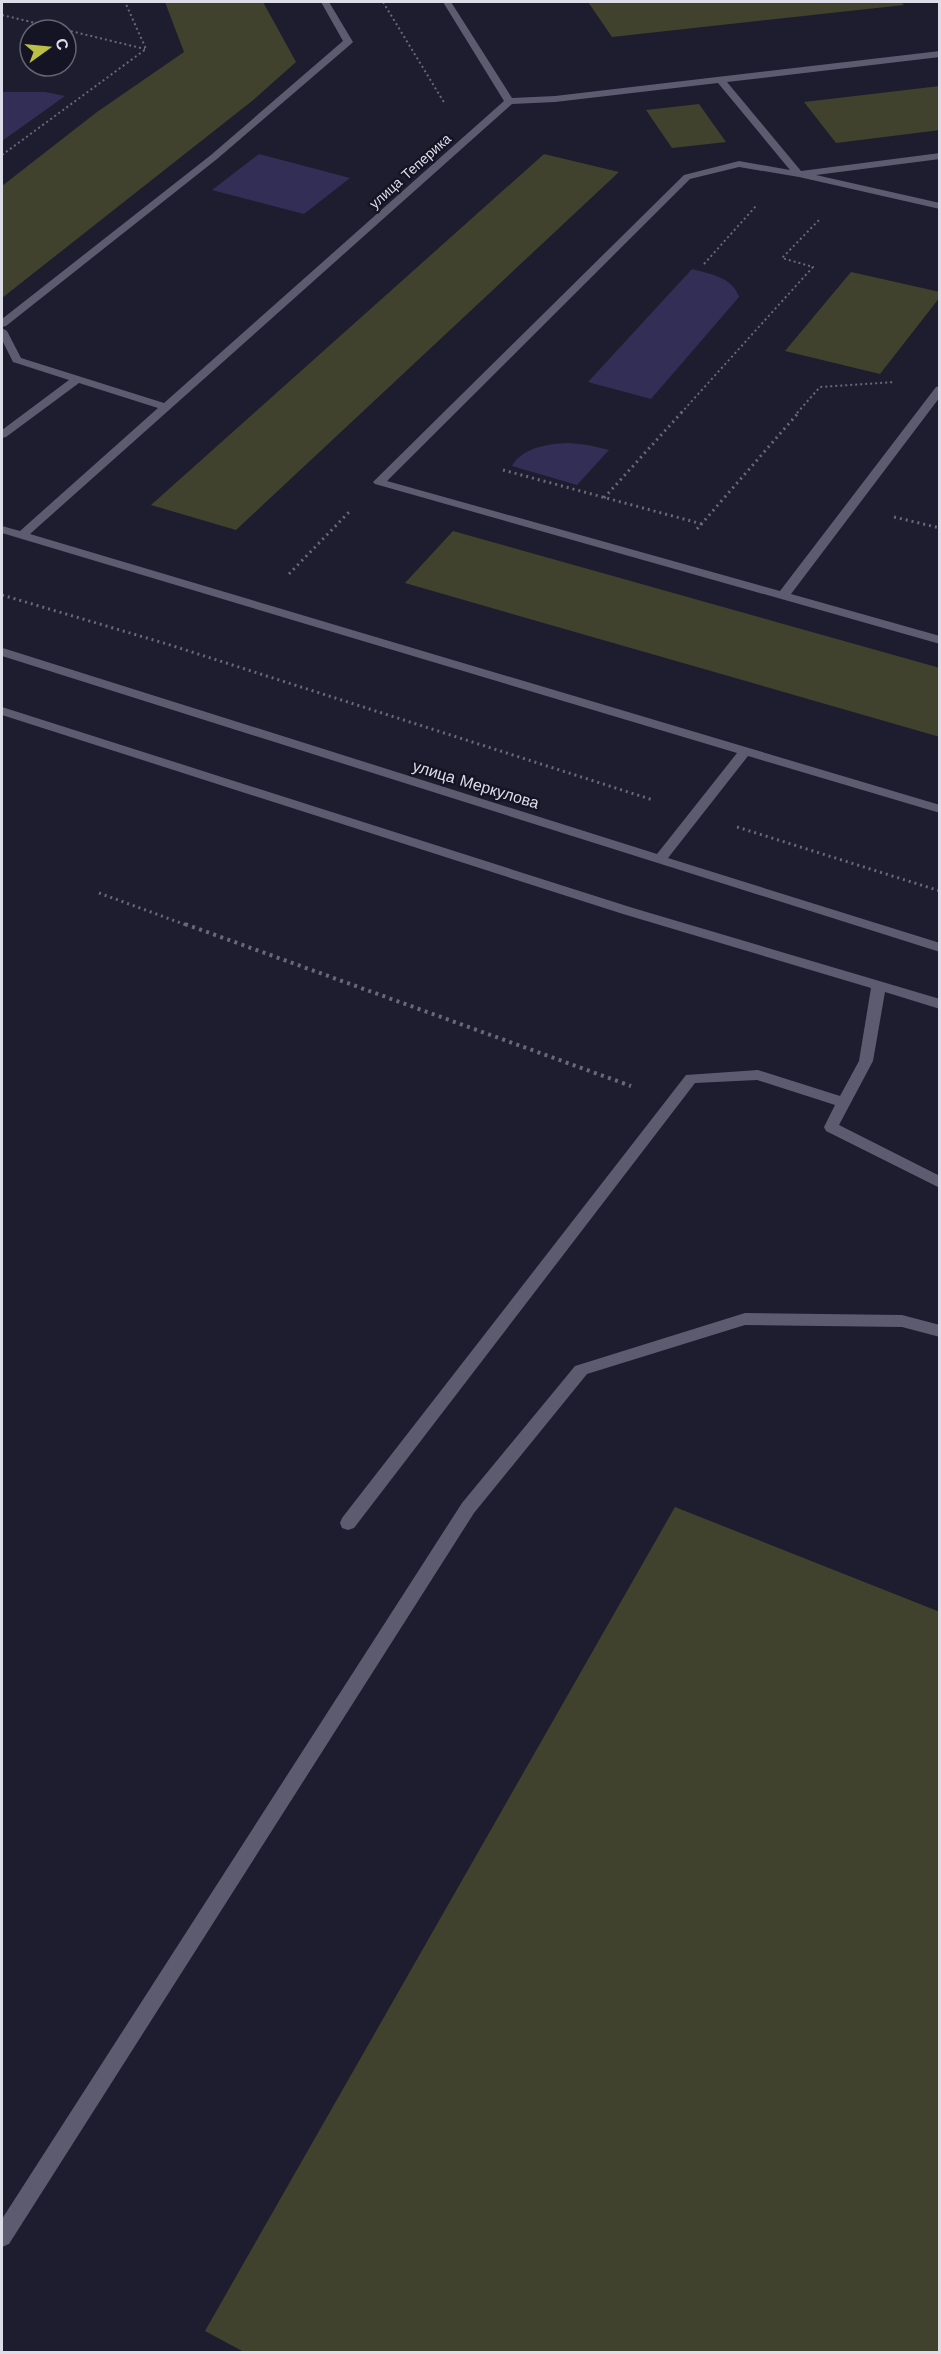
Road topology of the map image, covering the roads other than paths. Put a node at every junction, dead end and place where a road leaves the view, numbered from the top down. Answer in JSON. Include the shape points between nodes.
{"nodes":[{"id":1,"x":325,"y":2,"type":"edge"},
{"id":2,"x":447,"y":2,"type":"edge"},
{"id":3,"x":939,"y":54,"type":"edge"},
{"id":4,"x":721,"y":80,"type":"junction"},
{"id":5,"x":509,"y":100,"type":"junction"},
{"id":6,"x":939,"y":156,"type":"edge"},
{"id":7,"x":799,"y":174,"type":"junction"},
{"id":8,"x":939,"y":206,"type":"edge"},
{"id":9,"x":2,"y":324,"type":"edge"},
{"id":10,"x":2,"y":330,"type":"edge"},
{"id":11,"x":76,"y":379,"type":"junction"},
{"id":12,"x":939,"y":389,"type":"edge"},
{"id":13,"x":166,"y":407,"type":"junction"},
{"id":14,"x":2,"y":435,"type":"edge"},
{"id":15,"x":2,"y":529,"type":"edge"},
{"id":16,"x":22,"y":535,"type":"junction"},
{"id":17,"x":783,"y":596,"type":"junction"},
{"id":18,"x":939,"y":640,"type":"edge"},
{"id":19,"x":2,"y":652,"type":"edge"},
{"id":20,"x":2,"y":711,"type":"edge"},
{"id":21,"x":744,"y":750,"type":"junction"},
{"id":22,"x":939,"y":809,"type":"edge"},
{"id":23,"x":660,"y":859,"type":"junction"},
{"id":24,"x":939,"y":948,"type":"edge"},
{"id":25,"x":879,"y":985,"type":"junction"},
{"id":26,"x":939,"y":1004,"type":"edge"},
{"id":27,"x":845,"y":1103,"type":"junction"},
{"id":28,"x":939,"y":1183,"type":"edge"},
{"id":29,"x":939,"y":1332,"type":"edge"},
{"id":30,"x":348,"y":1523,"type":"dead end"},
{"id":31,"x":2,"y":2237,"type":"edge"}],
"edges":[{"from":1,"to":9,"type":"street","via":[[348,42],[214,157]]},
{"from":2,"to":5,"type":"street"},
{"from":3,"to":4,"type":"street"},
{"from":4,"to":5,"type":"street","via":[[555,99]]},
{"from":4,"to":7,"type":"street"},
{"from":5,"to":13,"type":"street","name":"улица Теперика"},
{"from":6,"to":7,"type":"street"},
{"from":7,"to":8,"type":"street"},
{"from":7,"to":17,"type":"street","via":[[740,164],[687,177],[379,482]]},
{"from":10,"to":11,"type":"street","via":[[18,360]]},
{"from":11,"to":13,"type":"street"},
{"from":11,"to":14,"type":"street"},
{"from":12,"to":17,"type":"street"},
{"from":13,"to":16,"type":"street","name":"улица Теперика"},
{"from":15,"to":16,"type":"street"},
{"from":16,"to":21,"type":"street"},
{"from":17,"to":18,"type":"street"},
{"from":19,"to":23,"type":"street","name":"улица Меркулова"},
{"from":20,"to":25,"type":"street","via":[[628,911]]},
{"from":21,"to":22,"type":"street"},
{"from":21,"to":23,"type":"street"},
{"from":23,"to":24,"type":"street","name":"улица Меркулова"},
{"from":25,"to":26,"type":"street"},
{"from":25,"to":27,"type":"street","via":[[866,1061]]},
{"from":27,"to":28,"type":"street","via":[[831,1127]]},
{"from":27,"to":30,"type":"street","via":[[758,1075],[691,1078]]},
{"from":29,"to":31,"type":"street","via":[[902,1321],[745,1319],[581,1370],[468,1508]]}]}
